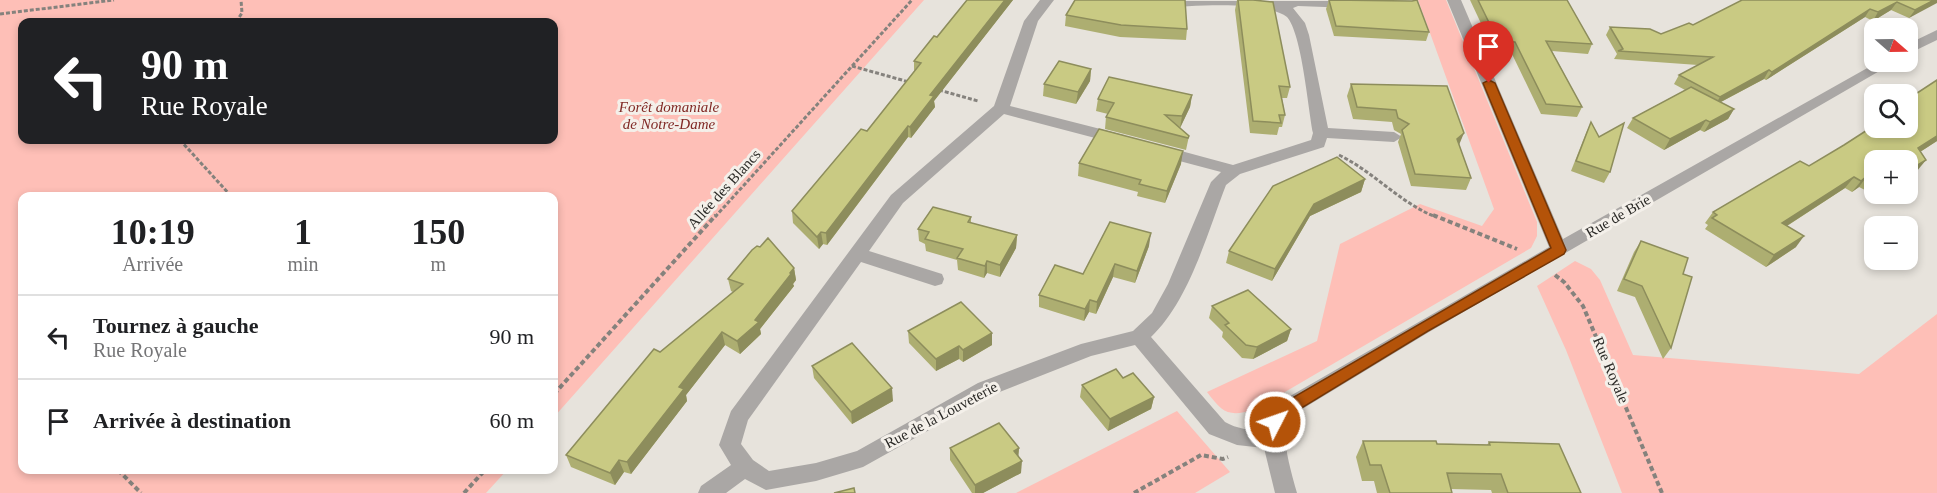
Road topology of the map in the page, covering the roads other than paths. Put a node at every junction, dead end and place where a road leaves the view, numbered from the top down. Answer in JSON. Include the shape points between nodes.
{"nodes":[{"id":1,"x":1047,"y":0,"type":"edge"},
{"id":2,"x":1226,"y":0,"type":"edge"},
{"id":3,"x":1236,"y":0,"type":"edge"},
{"id":4,"x":1454,"y":0,"type":"edge"},
{"id":5,"x":1149,"y":4,"type":"edge"},
{"id":6,"x":1369,"y":5,"type":"edge"},
{"id":7,"x":1283,"y":7,"type":"junction"},
{"id":8,"x":1937,"y":34,"type":"edge"},
{"id":9,"x":1918,"y":44,"type":"edge"},
{"id":10,"x":1870,"y":72,"type":"edge"},
{"id":11,"x":1001,"y":108,"type":"junction"},
{"id":12,"x":1394,"y":137,"type":"dead end"},
{"id":13,"x":1319,"y":138,"type":"junction"},
{"id":14,"x":1234,"y":170,"type":"junction"},
{"id":15,"x":1559,"y":250,"type":"junction"},
{"id":16,"x":857,"y":254,"type":"junction"},
{"id":17,"x":935,"y":279,"type":"dead end"},
{"id":18,"x":1139,"y":337,"type":"junction"},
{"id":19,"x":1273,"y":439,"type":"junction"},
{"id":20,"x":745,"y":467,"type":"junction"},
{"id":21,"x":709,"y":493,"type":"edge"},
{"id":22,"x":1286,"y":493,"type":"edge"}],
"edges":[{"from":1,"to":11,"type":"street","via":[[1031,21]]},
{"from":2,"to":5,"type":"street"},
{"from":3,"to":7,"type":"street"},
{"from":4,"to":15,"type":"street"},
{"from":6,"to":7,"type":"street","via":[[1297,2]]},
{"from":7,"to":13,"type":"street","via":[[1299,23]]},
{"from":8,"to":9,"type":"street"},
{"from":10,"to":15,"type":"street","name":"Rue de Brie"},
{"from":11,"to":14,"type":"street"},
{"from":11,"to":16,"type":"street","via":[[897,199]]},
{"from":12,"to":13,"type":"street"},
{"from":13,"to":14,"type":"street"},
{"from":14,"to":18,"type":"street","via":[[1219,182],[1159,318]]},
{"from":15,"to":19,"type":"street","name":"Rue de Brie","via":[[1292,405],[1275,422]]},
{"from":16,"to":17,"type":"street"},
{"from":16,"to":20,"type":"street","via":[[738,417],[730,445]]},
{"from":18,"to":19,"type":"street","via":[[1217,428],[1248,440]]},
{"from":18,"to":20,"type":"street","name":"Rue de la Louveterie","via":[[1088,349],[985,389],[863,458],[766,481]]},
{"from":19,"to":22,"type":"street"},
{"from":20,"to":21,"type":"street"}]}
